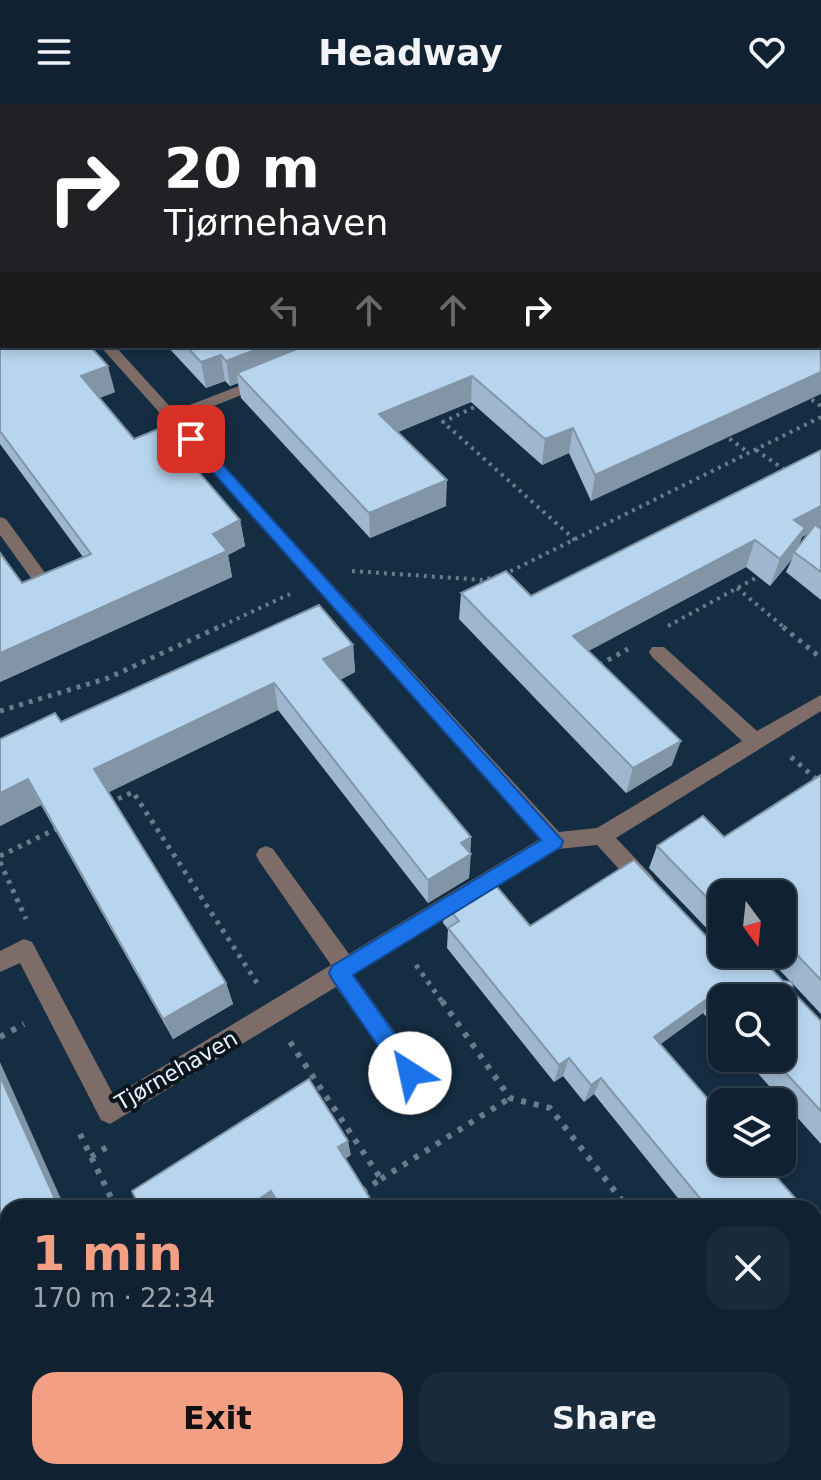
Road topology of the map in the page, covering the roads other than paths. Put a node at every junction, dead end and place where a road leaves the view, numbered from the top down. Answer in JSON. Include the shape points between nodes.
{"nodes":[{"id":1,"x":109,"y":348,"type":"edge"},
{"id":2,"x":271,"y":379,"type":"edge"},
{"id":3,"x":172,"y":417,"type":"junction"},
{"id":4,"x":0,"y":523,"type":"edge"},
{"id":5,"x":47,"y":588,"type":"edge"},
{"id":6,"x":658,"y":642,"type":"road end"},
{"id":7,"x":821,"y":702,"type":"edge"},
{"id":8,"x":756,"y":742,"type":"junction"},
{"id":9,"x":601,"y":836,"type":"junction"},
{"id":10,"x":554,"y":841,"type":"junction"},
{"id":11,"x":266,"y":855,"type":"dead end"},
{"id":12,"x":664,"y":903,"type":"edge"},
{"id":13,"x":0,"y":962,"type":"edge"},
{"id":14,"x":342,"y":970,"type":"junction"},
{"id":15,"x":428,"y":1098,"type":"dead end"}],
"edges":[{"from":1,"to":3,"type":"street"},
{"from":2,"to":3,"type":"street"},
{"from":3,"to":10,"type":"street"},
{"from":4,"to":5,"type":"street"},
{"from":6,"to":8,"type":"street"},
{"from":7,"to":8,"type":"street","name":"Tjørnehaven"},
{"from":8,"to":9,"type":"street","name":"Tjørnehaven"},
{"from":9,"to":10,"type":"street","name":"Tjørnehaven"},
{"from":9,"to":12,"type":"street"},
{"from":10,"to":14,"type":"street","name":"Tjørnehaven"},
{"from":11,"to":14,"type":"street"},
{"from":13,"to":14,"type":"street","name":"Tjørnehaven","via":[[24,949],[110,1112]]},
{"from":14,"to":15,"type":"street"}]}
